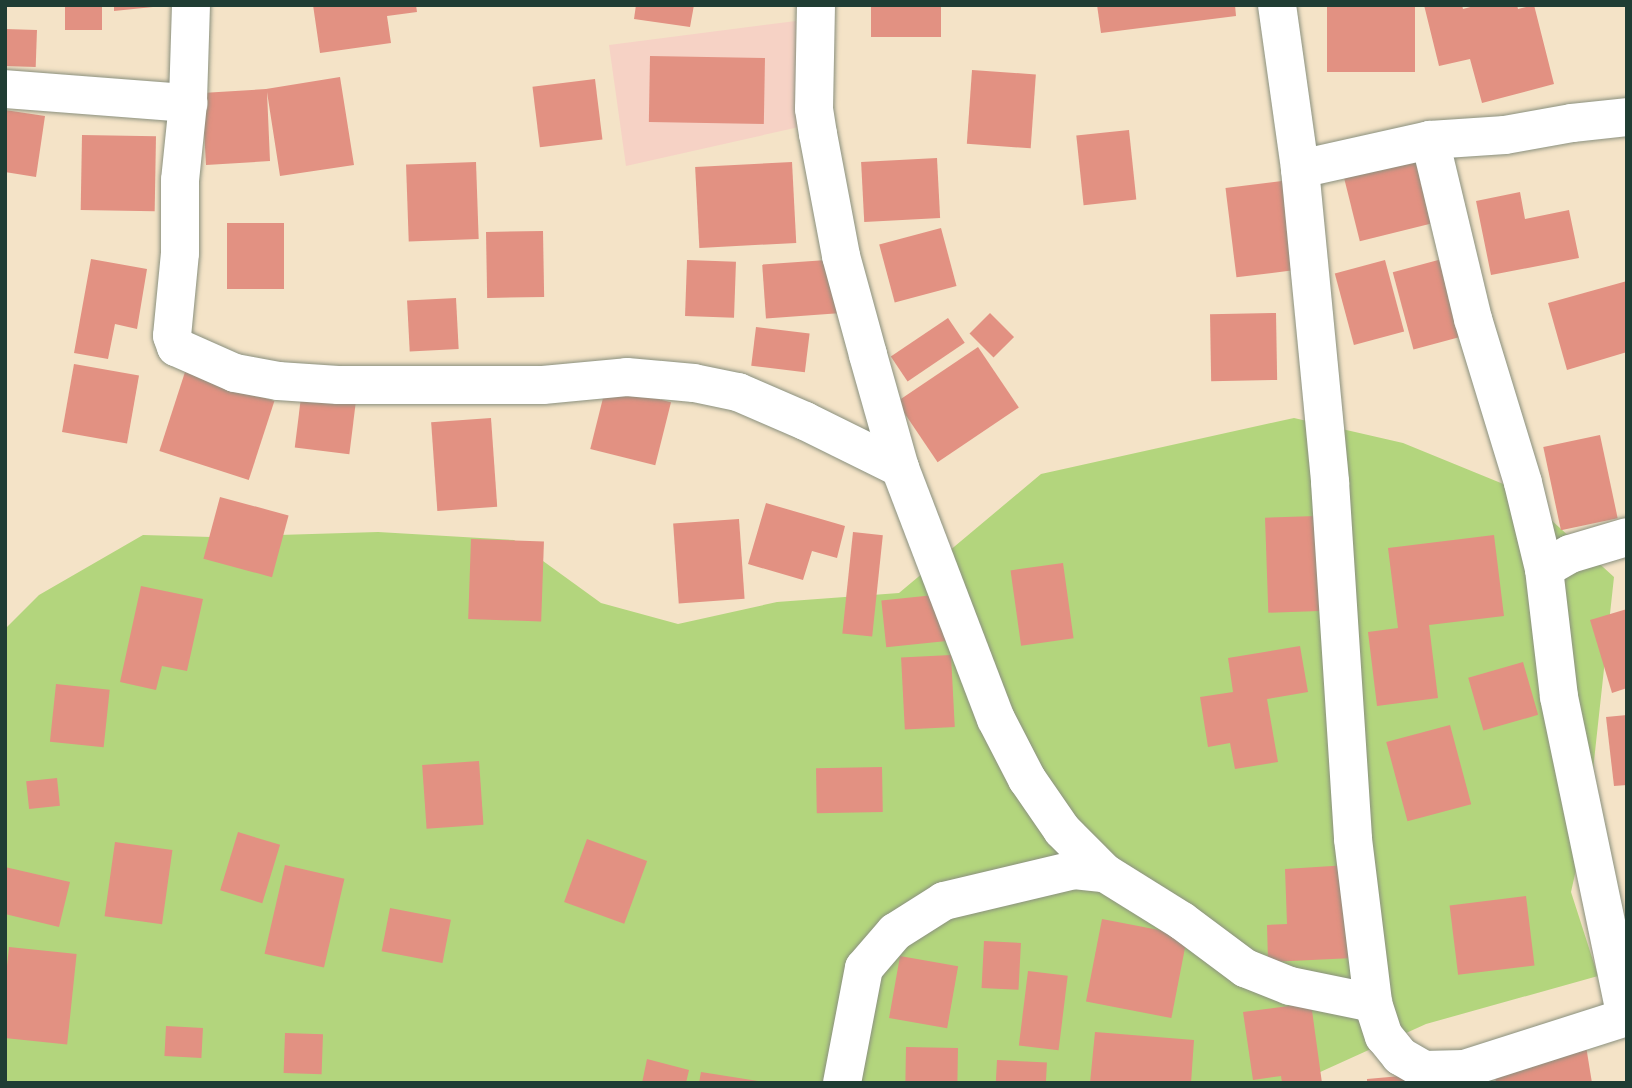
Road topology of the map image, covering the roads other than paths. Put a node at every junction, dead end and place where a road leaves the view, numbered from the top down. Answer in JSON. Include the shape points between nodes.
{"nodes":[{"id":1,"x":191,"y":5,"type":"edge"},
{"id":2,"x":816,"y":5,"type":"edge"},
{"id":3,"x":1278,"y":5,"type":"edge"},
{"id":4,"x":5,"y":89,"type":"edge"},
{"id":5,"x":188,"y":103,"type":"junction"},
{"id":6,"x":1627,"y":117,"type":"edge"},
{"id":7,"x":1430,"y":140,"type":"junction"},
{"id":8,"x":1300,"y":169,"type":"junction"},
{"id":9,"x":900,"y":468,"type":"junction"},
{"id":10,"x":1627,"y":537,"type":"edge"},
{"id":11,"x":1544,"y":569,"type":"junction"},
{"id":12,"x":1105,"y":873,"type":"junction"},
{"id":13,"x":1373,"y":1003,"type":"junction"},
{"id":14,"x":1626,"y":1017,"type":"edge"},
{"id":15,"x":1463,"y":1076,"type":"edge"},
{"id":16,"x":842,"y":1083,"type":"edge"}],
"edges":[{"from":1,"to":5,"type":"street"},
{"from":2,"to":9,"type":"street","via":[[814,109],[827,190]]},
{"from":3,"to":8,"type":"street"},
{"from":4,"to":5,"type":"street"},
{"from":5,"to":9,"type":"street","via":[[172,336],[176,347],[187,354],[235,373],[338,385],[543,385],[627,377],[694,383],[738,393]]},
{"from":6,"to":7,"type":"street","via":[[1505,135]]},
{"from":7,"to":8,"type":"street"},
{"from":7,"to":11,"type":"street","via":[[1473,319]]},
{"from":8,"to":13,"type":"street","via":[[1331,482],[1353,839]]},
{"from":9,"to":12,"type":"street","via":[[996,719],[1027,779],[1062,830]]},
{"from":10,"to":11,"type":"street","via":[[1570,554]]},
{"from":11,"to":14,"type":"street","via":[[1559,697]]},
{"from":12,"to":13,"type":"street","via":[[1182,921],[1245,968],[1290,986]]},
{"from":12,"to":16,"type":"street","via":[[1074,870],[944,901],[895,932],[864,968]]},
{"from":13,"to":15,"type":"street","via":[[1384,1036],[1400,1056],[1424,1070]]},
{"from":14,"to":15,"type":"street"}]}
